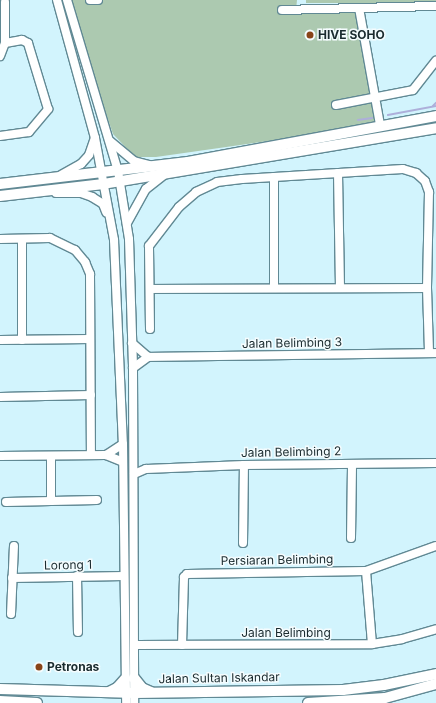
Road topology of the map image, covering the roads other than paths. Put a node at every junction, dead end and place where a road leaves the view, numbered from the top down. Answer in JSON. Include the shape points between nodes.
{"nodes":[{"id":1,"x":14,"y":0,"type":"edge"},
{"id":2,"x":57,"y":0,"type":"edge"},
{"id":3,"x":67,"y":0,"type":"edge"},
{"id":4,"x":90,"y":0,"type":"edge"},
{"id":5,"x":98,"y":0,"type":"edge"},
{"id":6,"x":3,"y":3,"type":"edge"},
{"id":7,"x":436,"y":6,"type":"edge"},
{"id":8,"x":359,"y":8,"type":"junction"},
{"id":9,"x":282,"y":10,"type":"dead end"},
{"id":10,"x":5,"y":43,"type":"junction"},
{"id":11,"x":0,"y":56,"type":"edge"},
{"id":12,"x":436,"y":61,"type":"edge"},
{"id":13,"x":375,"y":98,"type":"junction"},
{"id":14,"x":336,"y":105,"type":"dead end"},
{"id":15,"x":436,"y":116,"type":"edge"},
{"id":16,"x":380,"y":125,"type":"junction"},
{"id":17,"x":106,"y":130,"type":"junction"},
{"id":18,"x":434,"y":130,"type":"edge"},
{"id":19,"x":0,"y":136,"type":"edge"},
{"id":20,"x":95,"y":138,"type":"junction"},
{"id":21,"x":158,"y":166,"type":"junction"},
{"id":22,"x":101,"y":173,"type":"junction"},
{"id":23,"x":338,"y":173,"type":"junction"},
{"id":24,"x":165,"y":174,"type":"junction"},
{"id":25,"x":119,"y":176,"type":"junction"},
{"id":26,"x":274,"y":177,"type":"junction"},
{"id":27,"x":53,"y":179,"type":"junction"},
{"id":28,"x":0,"y":184,"type":"edge"},
{"id":29,"x":103,"y":184,"type":"junction"},
{"id":30,"x":47,"y":192,"type":"junction"},
{"id":31,"x":0,"y":196,"type":"edge"},
{"id":32,"x":111,"y":222,"type":"junction"},
{"id":33,"x":127,"y":224,"type":"junction"},
{"id":34,"x":0,"y":239,"type":"edge"},
{"id":35,"x":22,"y":239,"type":"junction"},
{"id":36,"x":340,"y":287,"type":"junction"},
{"id":37,"x":274,"y":288,"type":"junction"},
{"id":38,"x":427,"y":288,"type":"junction"},
{"id":39,"x":150,"y":290,"type":"junction"},
{"id":40,"x":150,"y":329,"type":"dead end"},
{"id":41,"x":90,"y":339,"type":"junction"},
{"id":42,"x":0,"y":340,"type":"edge"},
{"id":43,"x":22,"y":340,"type":"junction"},
{"id":44,"x":132,"y":343,"type":"junction"},
{"id":45,"x":432,"y":353,"type":"edge"},
{"id":46,"x":148,"y":357,"type":"junction"},
{"id":47,"x":133,"y":368,"type":"junction"},
{"id":48,"x":91,"y":394,"type":"junction"},
{"id":49,"x":0,"y":397,"type":"edge"},
{"id":50,"x":123,"y":444,"type":"junction"},
{"id":51,"x":91,"y":455,"type":"junction"},
{"id":52,"x":106,"y":455,"type":"junction"},
{"id":53,"x":0,"y":456,"type":"edge"},
{"id":54,"x":51,"y":456,"type":"junction"},
{"id":55,"x":133,"y":460,"type":"junction"},
{"id":56,"x":123,"y":462,"type":"junction"},
{"id":57,"x":436,"y":463,"type":"edge"},
{"id":58,"x":352,"y":464,"type":"junction"},
{"id":59,"x":244,"y":465,"type":"junction"},
{"id":60,"x":146,"y":469,"type":"junction"},
{"id":61,"x":134,"y":474,"type":"junction"},
{"id":62,"x":97,"y":500,"type":"dead end"},
{"id":63,"x":51,"y":501,"type":"junction"},
{"id":64,"x":6,"y":502,"type":"dead end"},
{"id":65,"x":351,"y":538,"type":"dead end"},
{"id":66,"x":243,"y":543,"type":"dead end"},
{"id":67,"x":14,"y":546,"type":"dead end"},
{"id":68,"x":436,"y":546,"type":"edge"},
{"id":69,"x":366,"y":571,"type":"junction"},
{"id":70,"x":77,"y":576,"type":"junction"},
{"id":71,"x":124,"y":576,"type":"junction"},
{"id":72,"x":12,"y":578,"type":"junction"},
{"id":73,"x":11,"y":614,"type":"dead end"},
{"id":74,"x":436,"y":629,"type":"edge"},
{"id":75,"x":78,"y":632,"type":"dead end"},
{"id":76,"x":372,"y":644,"type":"junction"},
{"id":77,"x":135,"y":645,"type":"junction"},
{"id":78,"x":182,"y":645,"type":"junction"},
{"id":79,"x":436,"y":674,"type":"edge"},
{"id":80,"x":130,"y":679,"type":"junction"},
{"id":81,"x":436,"y":684,"type":"edge"},
{"id":82,"x":0,"y":689,"type":"edge"},
{"id":83,"x":107,"y":693,"type":"junction"},
{"id":84,"x":152,"y":693,"type":"junction"},
{"id":85,"x":130,"y":698,"type":"edge"},
{"id":86,"x":0,"y":701,"type":"edge"},
{"id":87,"x":361,"y":702,"type":"edge"},
{"id":88,"x":37,"y":703,"type":"edge"},
{"id":89,"x":308,"y":703,"type":"edge"}],
"edges":[{"from":1,"to":6,"type":"street"},
{"from":2,"to":20,"type":"street"},
{"from":3,"to":17,"type":"street"},
{"from":4,"to":5,"type":"street"},
{"from":6,"to":10,"type":"street"},
{"from":7,"to":8,"type":"street"},
{"from":8,"to":9,"type":"street"},
{"from":8,"to":13,"type":"street"},
{"from":10,"to":11,"type":"street"},
{"from":10,"to":19,"type":"street","via":[[22,40],[28,43],[48,109],[29,132]]},
{"from":12,"to":13,"type":"street","via":[[416,89]]},
{"from":13,"to":14,"type":"street"},
{"from":13,"to":16,"type":"street"},
{"from":15,"to":16,"type":"main road"},
{"from":16,"to":21,"type":"main road"},
{"from":17,"to":21,"type":"street","via":[[110,142],[121,152],[134,161]]},
{"from":17,"to":25,"type":"street"},
{"from":18,"to":24,"type":"main road"},
{"from":20,"to":22,"type":"street"},
{"from":20,"to":27,"type":"street","via":[[89,155],[81,164]]},
{"from":21,"to":25,"type":"main road"},
{"from":22,"to":25,"type":"main road"},
{"from":22,"to":27,"type":"main road"},
{"from":22,"to":29,"type":"street"},
{"from":23,"to":26,"type":"street"},
{"from":23,"to":36,"type":"street"},
{"from":23,"to":38,"type":"street","via":[[403,170],[416,173],[425,181],[429,192]]},
{"from":24,"to":25,"type":"main road"},
{"from":24,"to":33,"type":"street","via":[[146,189]]},
{"from":25,"to":29,"type":"main road"},
{"from":25,"to":33,"type":"street"},
{"from":26,"to":37,"type":"street"},
{"from":26,"to":39,"type":"street","via":[[217,182],[196,192],[179,207],[150,246]]},
{"from":27,"to":28,"type":"main road"},
{"from":29,"to":30,"type":"main road"},
{"from":29,"to":32,"type":"street"},
{"from":30,"to":31,"type":"main road"},
{"from":30,"to":32,"type":"street","via":[[81,193],[92,197],[103,204]]},
{"from":32,"to":50,"type":"street","via":[[114,240]]},
{"from":33,"to":44,"type":"street"},
{"from":34,"to":35,"type":"street"},
{"from":35,"to":41,"type":"street","via":[[50,238],[62,242],[75,250],[85,262],[90,274]]},
{"from":35,"to":43,"type":"street"},
{"from":36,"to":37,"type":"street"},
{"from":36,"to":38,"type":"street"},
{"from":37,"to":39,"type":"street"},
{"from":38,"to":45,"type":"street"},
{"from":39,"to":40,"type":"street"},
{"from":41,"to":43,"type":"street"},
{"from":41,"to":48,"type":"street"},
{"from":42,"to":43,"type":"street"},
{"from":44,"to":46,"type":"street"},
{"from":44,"to":47,"type":"street"},
{"from":45,"to":46,"type":"street","name":"Jalan Belimbing 3"},
{"from":46,"to":47,"type":"street"},
{"from":47,"to":55,"type":"street"},
{"from":48,"to":49,"type":"street"},
{"from":48,"to":51,"type":"street"},
{"from":50,"to":52,"type":"street"},
{"from":50,"to":56,"type":"street"},
{"from":51,"to":52,"type":"street"},
{"from":51,"to":54,"type":"street"},
{"from":52,"to":56,"type":"street"},
{"from":53,"to":54,"type":"street"},
{"from":54,"to":63,"type":"street"},
{"from":55,"to":60,"type":"street"},
{"from":55,"to":61,"type":"street"},
{"from":56,"to":71,"type":"street"},
{"from":57,"to":58,"type":"street","name":"Jalan Belimbing 2"},
{"from":58,"to":59,"type":"street","name":"Jalan Belimbing 2"},
{"from":58,"to":65,"type":"street"},
{"from":59,"to":60,"type":"street","name":"Jalan Belimbing 2"},
{"from":59,"to":66,"type":"street"},
{"from":60,"to":61,"type":"street","name":"Jalan Belimbing 2"},
{"from":61,"to":77,"type":"street"},
{"from":62,"to":63,"type":"street"},
{"from":63,"to":64,"type":"street"},
{"from":67,"to":72,"type":"street"},
{"from":68,"to":69,"type":"street","name":"Persiaran Belimbing"},
{"from":69,"to":76,"type":"street"},
{"from":69,"to":78,"type":"street","name":"Persiaran Belimbing","via":[[187,574],[184,577]]},
{"from":70,"to":71,"type":"street","name":"Lorong 1"},
{"from":70,"to":72,"type":"street","name":"Lorong 1"},
{"from":70,"to":75,"type":"street"},
{"from":71,"to":80,"type":"street"},
{"from":72,"to":73,"type":"street"},
{"from":74,"to":76,"type":"street","name":"Jalan Belimbing"},
{"from":76,"to":78,"type":"street","name":"Jalan Belimbing"},
{"from":77,"to":78,"type":"street","name":"Jalan Belimbing"},
{"from":77,"to":80,"type":"street"},
{"from":79,"to":84,"type":"main road","name":"Jalan Sultan Iskandar","via":[[384,685],[343,690]]},
{"from":80,"to":83,"type":"main road"},
{"from":80,"to":84,"type":"main road"},
{"from":80,"to":85,"type":"street"},
{"from":81,"to":87,"type":"main road"},
{"from":82,"to":83,"type":"main road","name":"Jalan Sultan Iskandar"},
{"from":83,"to":85,"type":"main road","name":"Jalan Sultan Iskandar"},
{"from":84,"to":85,"type":"main road","name":"Jalan Sultan Iskandar"},
{"from":86,"to":88,"type":"main road"},
{"from":87,"to":89,"type":"main road"}]}
